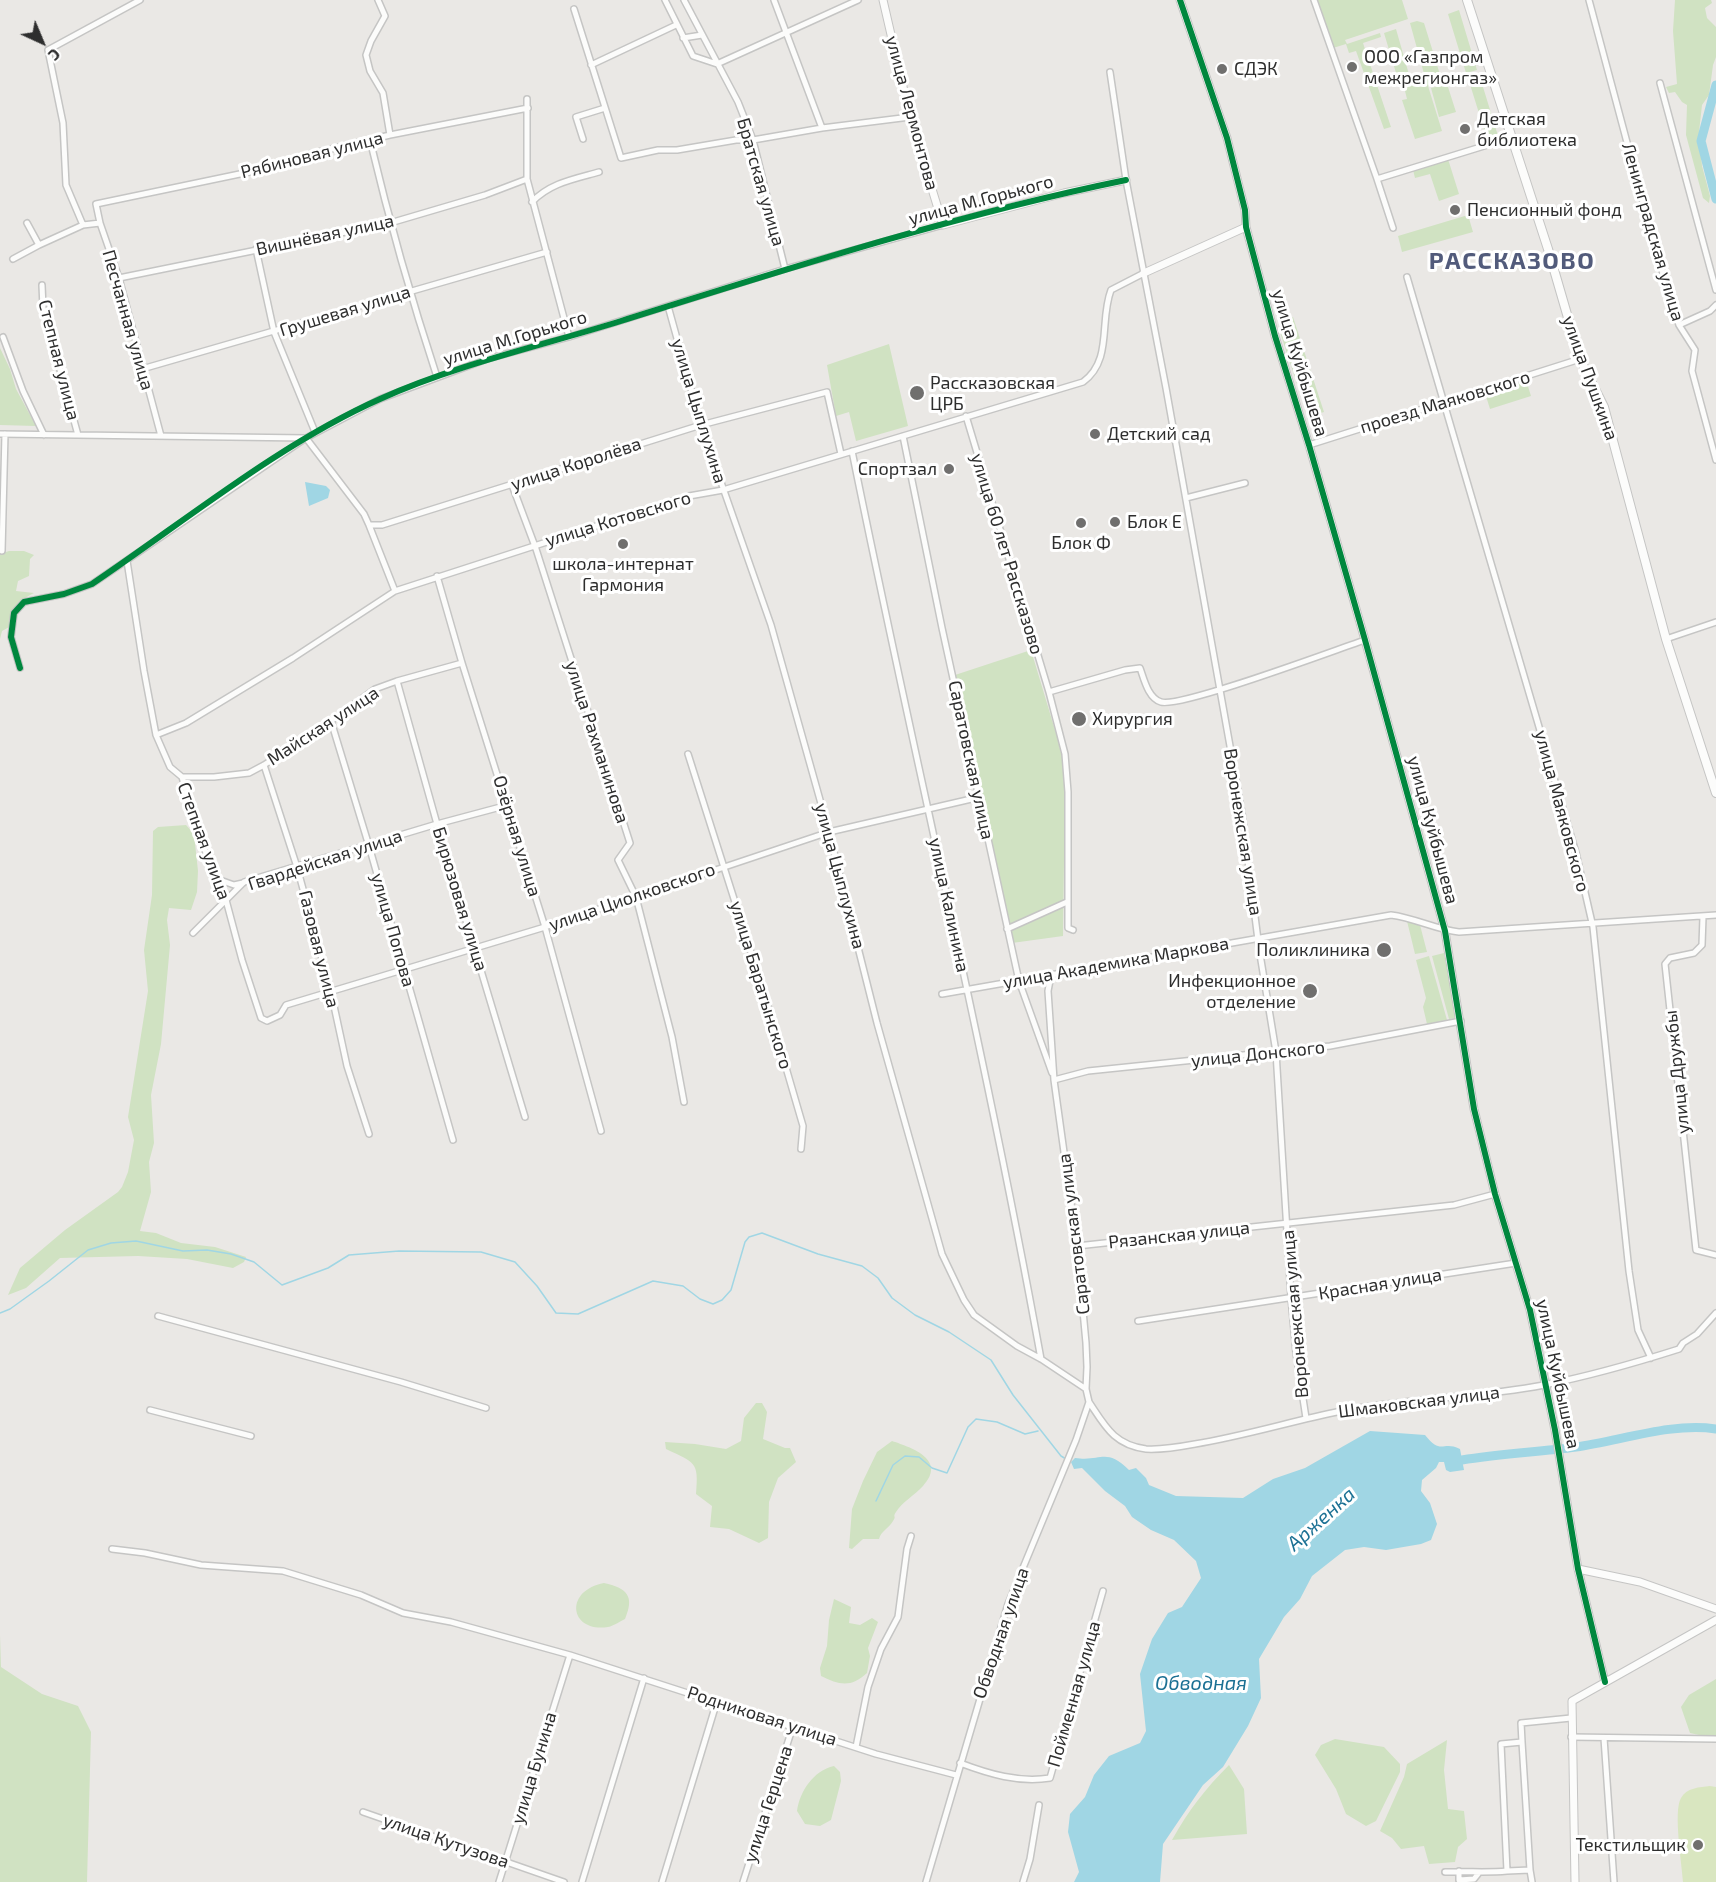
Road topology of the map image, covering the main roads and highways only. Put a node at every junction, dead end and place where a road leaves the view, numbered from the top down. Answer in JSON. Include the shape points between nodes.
{"nodes":[{"id":1,"x":1467,"y":0,"type":"edge"},
{"id":2,"x":1716,"y":793,"type":"edge"}],
"edges":[{"from":1,"to":2,"type":"main road","name":"улица Пушкина","via":[[1580,359],[1604,407],[1666,639]]}]}
